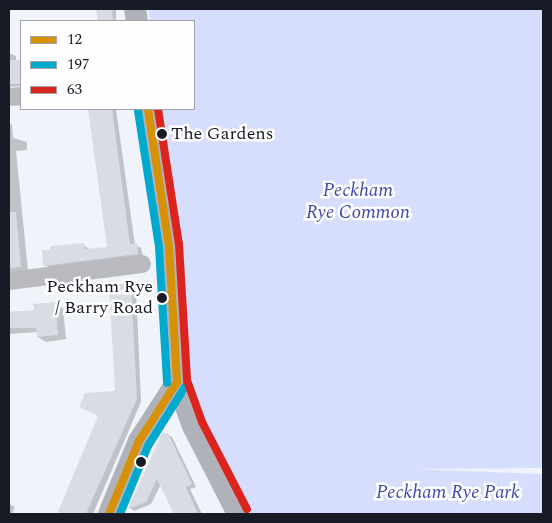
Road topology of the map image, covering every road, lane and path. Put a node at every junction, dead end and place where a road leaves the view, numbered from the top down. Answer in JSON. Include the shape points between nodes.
{"nodes":[{"id":1,"x":148,"y":110,"type":"edge"},
{"id":2,"x":142,"y":264,"type":"dead end"},
{"id":3,"x":9,"y":281,"type":"edge"},
{"id":4,"x":177,"y":382,"type":"junction"},
{"id":5,"x":108,"y":514,"type":"edge"},
{"id":6,"x":238,"y":514,"type":"edge"}],
"edges":[{"from":1,"to":4,"type":"main road","via":[[169,246]]},
{"from":2,"to":3,"type":"street"},
{"from":4,"to":5,"type":"main road","via":[[140,441]]},
{"from":4,"to":6,"type":"main road","via":[[193,426]]}]}
